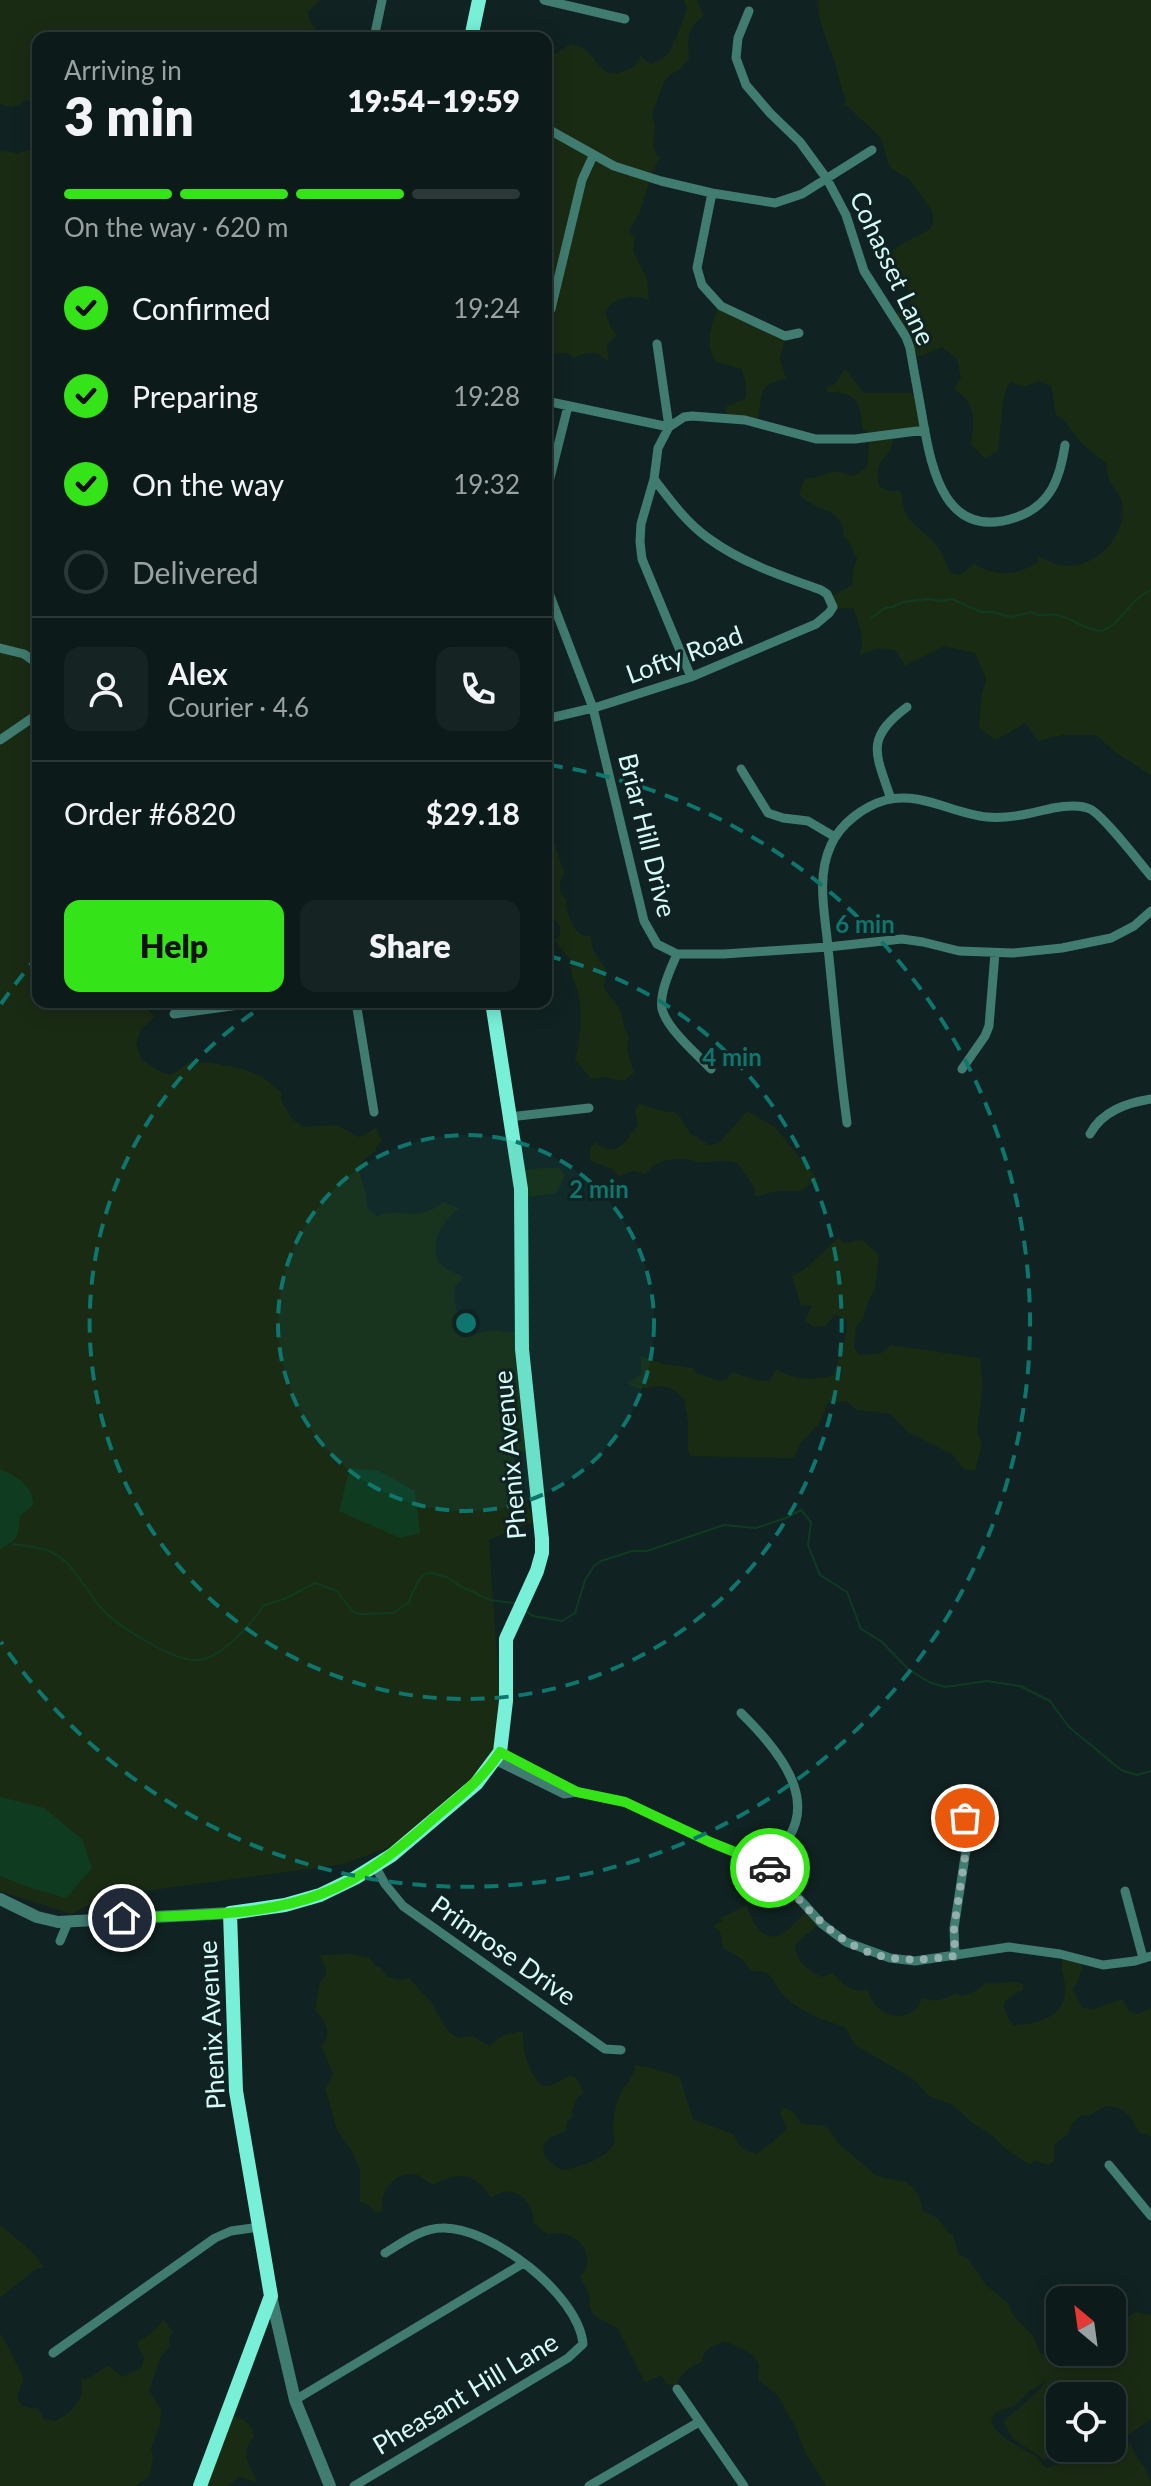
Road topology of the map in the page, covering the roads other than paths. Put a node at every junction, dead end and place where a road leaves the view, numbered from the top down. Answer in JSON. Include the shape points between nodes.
{"nodes":[{"id":1,"x":382,"y":0,"type":"edge"},
{"id":2,"x":479,"y":0,"type":"edge"},
{"id":3,"x":544,"y":0,"type":"edge"},
{"id":4,"x":749,"y":11,"type":"dead end"},
{"id":5,"x":625,"y":19,"type":"dead end"},
{"id":6,"x":375,"y":32,"type":"edge"},
{"id":7,"x":472,"y":32,"type":"edge"},
{"id":8,"x":552,"y":132,"type":"edge"},
{"id":9,"x":872,"y":150,"type":"dead end"},
{"id":10,"x":593,"y":156,"type":"junction"},
{"id":11,"x":827,"y":179,"type":"junction"},
{"id":12,"x":712,"y":193,"type":"junction"},
{"id":13,"x":552,"y":305,"type":"edge"},
{"id":14,"x":799,"y":333,"type":"dead end"},
{"id":15,"x":657,"y":344,"type":"dead end"},
{"id":16,"x":552,"y":402,"type":"edge"},
{"id":17,"x":568,"y":406,"type":"junction"},
{"id":18,"x":669,"y":427,"type":"junction"},
{"id":19,"x":925,"y":430,"type":"junction"},
{"id":20,"x":1065,"y":445,"type":"dead end"},
{"id":21,"x":552,"y":470,"type":"edge"},
{"id":22,"x":654,"y":479,"type":"junction"},
{"id":23,"x":552,"y":601,"type":"edge"},
{"id":24,"x":0,"y":648,"type":"edge"},
{"id":25,"x":32,"y":660,"type":"edge"},
{"id":26,"x":691,"y":677,"type":"junction"},
{"id":27,"x":907,"y":707,"type":"dead end"},
{"id":28,"x":593,"y":708,"type":"junction"},
{"id":29,"x":32,"y":718,"type":"edge"},
{"id":30,"x":552,"y":718,"type":"edge"},
{"id":31,"x":0,"y":740,"type":"edge"},
{"id":32,"x":741,"y":769,"type":"dead end"},
{"id":33,"x":891,"y":799,"type":"junction"},
{"id":34,"x":835,"y":837,"type":"junction"},
{"id":35,"x":1151,"y":876,"type":"edge"},
{"id":36,"x":1151,"y":911,"type":"edge"},
{"id":37,"x":828,"y":947,"type":"junction"},
{"id":38,"x":995,"y":953,"type":"junction"},
{"id":39,"x":677,"y":954,"type":"junction"},
{"id":40,"x":218,"y":1008,"type":"edge"},
{"id":41,"x":357,"y":1008,"type":"edge"},
{"id":42,"x":493,"y":1008,"type":"edge"},
{"id":43,"x":174,"y":1014,"type":"dead end"},
{"id":44,"x":711,"y":1069,"type":"dead end"},
{"id":45,"x":962,"y":1069,"type":"dead end"},
{"id":46,"x":1151,"y":1099,"type":"edge"},
{"id":47,"x":589,"y":1108,"type":"dead end"},
{"id":48,"x":374,"y":1112,"type":"dead end"},
{"id":49,"x":509,"y":1117,"type":"junction"},
{"id":50,"x":847,"y":1123,"type":"dead end"},
{"id":51,"x":1090,"y":1134,"type":"dead end"},
{"id":52,"x":741,"y":1713,"type":"dead end"},
{"id":53,"x":497,"y":1756,"type":"junction"},
{"id":54,"x":963,"y":1805,"type":"dead end"},
{"id":55,"x":762,"y":1863,"type":"junction"},
{"id":56,"x":375,"y":1866,"type":"junction"},
{"id":57,"x":1125,"y":1891,"type":"dead end"},
{"id":58,"x":0,"y":1899,"type":"edge"},
{"id":59,"x":230,"y":1913,"type":"junction"},
{"id":60,"x":68,"y":1922,"type":"junction"},
{"id":61,"x":60,"y":1941,"type":"dead end"},
{"id":62,"x":955,"y":1956,"type":"junction"},
{"id":63,"x":1147,"y":1957,"type":"edge"},
{"id":64,"x":621,"y":2050,"type":"dead end"},
{"id":65,"x":1109,"y":2165,"type":"dead end"},
{"id":66,"x":1151,"y":2216,"type":"edge"},
{"id":67,"x":259,"y":2227,"type":"junction"},
{"id":68,"x":385,"y":2253,"type":"dead end"},
{"id":69,"x":522,"y":2264,"type":"junction"},
{"id":70,"x":271,"y":2296,"type":"junction"},
{"id":71,"x":53,"y":2353,"type":"dead end"},
{"id":72,"x":677,"y":2389,"type":"dead end"},
{"id":73,"x":295,"y":2400,"type":"junction"},
{"id":74,"x":699,"y":2422,"type":"junction"},
{"id":75,"x":200,"y":2486,"type":"edge"},
{"id":76,"x":330,"y":2486,"type":"edge"},
{"id":77,"x":354,"y":2486,"type":"edge"},
{"id":78,"x":589,"y":2486,"type":"edge"},
{"id":79,"x":744,"y":2486,"type":"edge"}],
"edges":[{"from":1,"to":6,"type":"street"},
{"from":2,"to":7,"type":"main road"},
{"from":3,"to":5,"type":"street"},
{"from":4,"to":11,"type":"street","name":"Cohasset Lane","via":[[736,58],[746,85]]},
{"from":8,"to":10,"type":"street"},
{"from":9,"to":11,"type":"street"},
{"from":10,"to":12,"type":"street"},
{"from":10,"to":13,"type":"street","via":[[582,180]]},
{"from":11,"to":12,"type":"street","via":[[775,203]]},
{"from":11,"to":19,"type":"street","name":"Cohasset Lane","via":[[846,215],[864,271],[906,337]]},
{"from":12,"to":14,"type":"street","via":[[697,268],[702,285],[721,306],[785,336]]},
{"from":15,"to":18,"type":"street"},
{"from":16,"to":17,"type":"street"},
{"from":17,"to":18,"type":"street"},
{"from":17,"to":21,"type":"street"},
{"from":18,"to":19,"type":"street","via":[[684,417],[709,415],[825,439]]},
{"from":18,"to":22,"type":"street","via":[[658,448]]},
{"from":19,"to":20,"type":"street","name":"Cohasset Lane","via":[[936,480],[946,498],[985,523],[1029,513],[1046,500],[1055,487]]},
{"from":22,"to":26,"type":"street","via":[[641,524],[642,559]]},
{"from":22,"to":26,"type":"street","name":"Lofty Road","via":[[709,539],[764,570],[821,590],[833,607],[816,624]]},
{"from":23,"to":28,"type":"street","name":"Briar Hill Drive"},
{"from":24,"to":25,"type":"street"},
{"from":26,"to":28,"type":"street","name":"Lofty Road"},
{"from":27,"to":33,"type":"street","via":[[884,726],[878,739]]},
{"from":28,"to":30,"type":"street","name":"Lofty Road"},
{"from":28,"to":39,"type":"street","name":"Briar Hill Drive","via":[[644,921],[657,944]]},
{"from":29,"to":31,"type":"street"},
{"from":32,"to":34,"type":"street","via":[[768,813],[808,821]]},
{"from":33,"to":34,"type":"street","via":[[861,811]]},
{"from":33,"to":35,"type":"street","via":[[925,801],[988,817],[1069,806],[1091,809]]},
{"from":34,"to":37,"type":"street","via":[[824,873]]},
{"from":36,"to":38,"type":"street","name":"Briar Hill Drive","via":[[1111,938]]},
{"from":37,"to":38,"type":"street","name":"Briar Hill Drive","via":[[909,939]]},
{"from":37,"to":39,"type":"street","name":"Briar Hill Drive"},
{"from":37,"to":50,"type":"street"},
{"from":38,"to":45,"type":"street","via":[[989,1026]]},
{"from":39,"to":44,"type":"street","via":[[662,1009]]},
{"from":40,"to":43,"type":"street"},
{"from":41,"to":48,"type":"street"},
{"from":42,"to":49,"type":"main road","name":"Phenix Avenue"},
{"from":46,"to":51,"type":"street","via":[[1111,1112]]},
{"from":47,"to":49,"type":"street"},
{"from":49,"to":53,"type":"main road","name":"Phenix Avenue","via":[[521,1189],[522,1349],[542,1553],[505,1645],[506,1701]]},
{"from":52,"to":55,"type":"street","via":[[778,1754],[795,1784],[793,1830]]},
{"from":53,"to":55,"type":"street","via":[[577,1792],[625,1802]]},
{"from":53,"to":56,"type":"main road","name":"Phenix Avenue","via":[[476,1784]]},
{"from":54,"to":62,"type":"street","via":[[968,1837],[954,1928]]},
{"from":55,"to":62,"type":"street","via":[[850,1945],[903,1961]]},
{"from":56,"to":59,"type":"main road","name":"Phenix Avenue","via":[[320,1895]]},
{"from":56,"to":64,"type":"street","name":"Primrose Drive","via":[[403,1906],[605,2049]]},
{"from":57,"to":63,"type":"street"},
{"from":58,"to":60,"type":"street","via":[[46,1920]]},
{"from":59,"to":60,"type":"street"},
{"from":59,"to":67,"type":"main road","name":"Phenix Avenue","via":[[236,2091]]},
{"from":60,"to":61,"type":"street"},
{"from":62,"to":63,"type":"street","via":[[1009,1947],[1103,1965]]},
{"from":65,"to":66,"type":"street"},
{"from":67,"to":70,"type":"main road","name":"Phenix Avenue"},
{"from":67,"to":71,"type":"street","via":[[215,2238]]},
{"from":68,"to":69,"type":"street","name":"Pheasant Hill Lane","via":[[427,2230],[452,2228],[487,2238]]},
{"from":69,"to":73,"type":"street"},
{"from":69,"to":77,"type":"street","name":"Pheasant Hill Lane","via":[[551,2286],[573,2316],[583,2344]]},
{"from":70,"to":73,"type":"street"},
{"from":70,"to":75,"type":"main road"},
{"from":72,"to":74,"type":"street"},
{"from":73,"to":76,"type":"street"},
{"from":74,"to":78,"type":"street"},
{"from":74,"to":79,"type":"street"}]}
